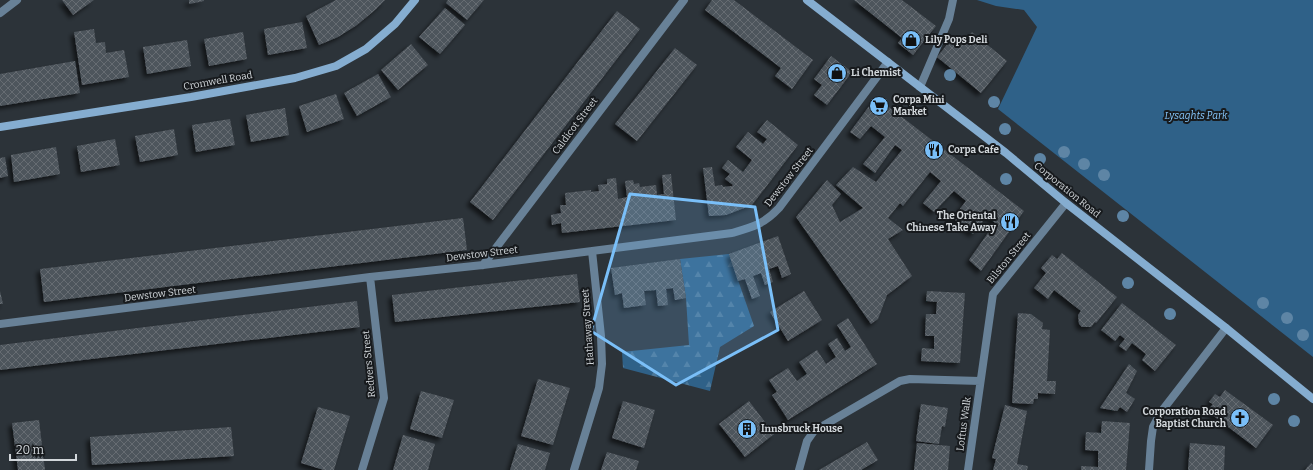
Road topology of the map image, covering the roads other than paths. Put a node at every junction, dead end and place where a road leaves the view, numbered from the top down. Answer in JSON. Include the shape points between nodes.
{"nodes":[{"id":1,"x":17,"y":0,"type":"edge"},
{"id":2,"x":415,"y":0,"type":"edge"},
{"id":3,"x":684,"y":0,"type":"edge"},
{"id":4,"x":807,"y":0,"type":"edge"},
{"id":5,"x":953,"y":0,"type":"edge"},
{"id":6,"x":0,"y":13,"type":"edge"},
{"id":7,"x":888,"y":62,"type":"junction"},
{"id":8,"x":920,"y":87,"type":"junction"},
{"id":9,"x":0,"y":127,"type":"edge"},
{"id":10,"x":1066,"y":203,"type":"junction"},
{"id":11,"x":592,"y":251,"type":"junction"},
{"id":12,"x":483,"y":265,"type":"junction"},
{"id":13,"x":370,"y":277,"type":"junction"},
{"id":14,"x":0,"y":324,"type":"edge"},
{"id":15,"x":1226,"y":328,"type":"junction"},
{"id":16,"x":980,"y":381,"type":"junction"},
{"id":17,"x":1313,"y":399,"type":"edge"},
{"id":18,"x":362,"y":470,"type":"edge"},
{"id":19,"x":574,"y":470,"type":"edge"},
{"id":20,"x":799,"y":470,"type":"edge"},
{"id":21,"x":968,"y":470,"type":"edge"},
{"id":22,"x":1149,"y":470,"type":"edge"}],
"edges":[{"from":1,"to":6,"type":"street"},
{"from":2,"to":9,"type":"street","name":"Cromwell Road","via":[[395,24],[366,49],[336,66],[295,78]]},
{"from":3,"to":12,"type":"street","name":"Caldicot Street"},
{"from":4,"to":7,"type":"street","name":"Corporation Road"},
{"from":5,"to":8,"type":"street","via":[[949,19]]},
{"from":7,"to":8,"type":"street","name":"Corporation Road"},
{"from":7,"to":11,"type":"street","name":"Dewstow Street","via":[[779,208],[768,219],[751,228],[732,233]]},
{"from":8,"to":10,"type":"street","name":"Corporation Road"},
{"from":10,"to":15,"type":"street","name":"Corporation Road"},
{"from":10,"to":16,"type":"street","name":"Bilston Street","via":[[993,294]]},
{"from":11,"to":12,"type":"street","name":"Dewstow Street"},
{"from":11,"to":19,"type":"street","name":"Hathaway Street","via":[[602,364],[594,408]]},
{"from":12,"to":13,"type":"street","name":"Dewstow Street"},
{"from":13,"to":14,"type":"street","name":"Dewstow Street"},
{"from":13,"to":18,"type":"street","name":"Redvers Street","via":[[384,398]]},
{"from":15,"to":17,"type":"street","name":"Corporation Road"},
{"from":15,"to":22,"type":"street","via":[[1160,412],[1153,428]]},
{"from":16,"to":20,"type":"street","via":[[900,381],[814,431],[809,437]]},
{"from":16,"to":21,"type":"street","name":"Loftus Walk"}]}
